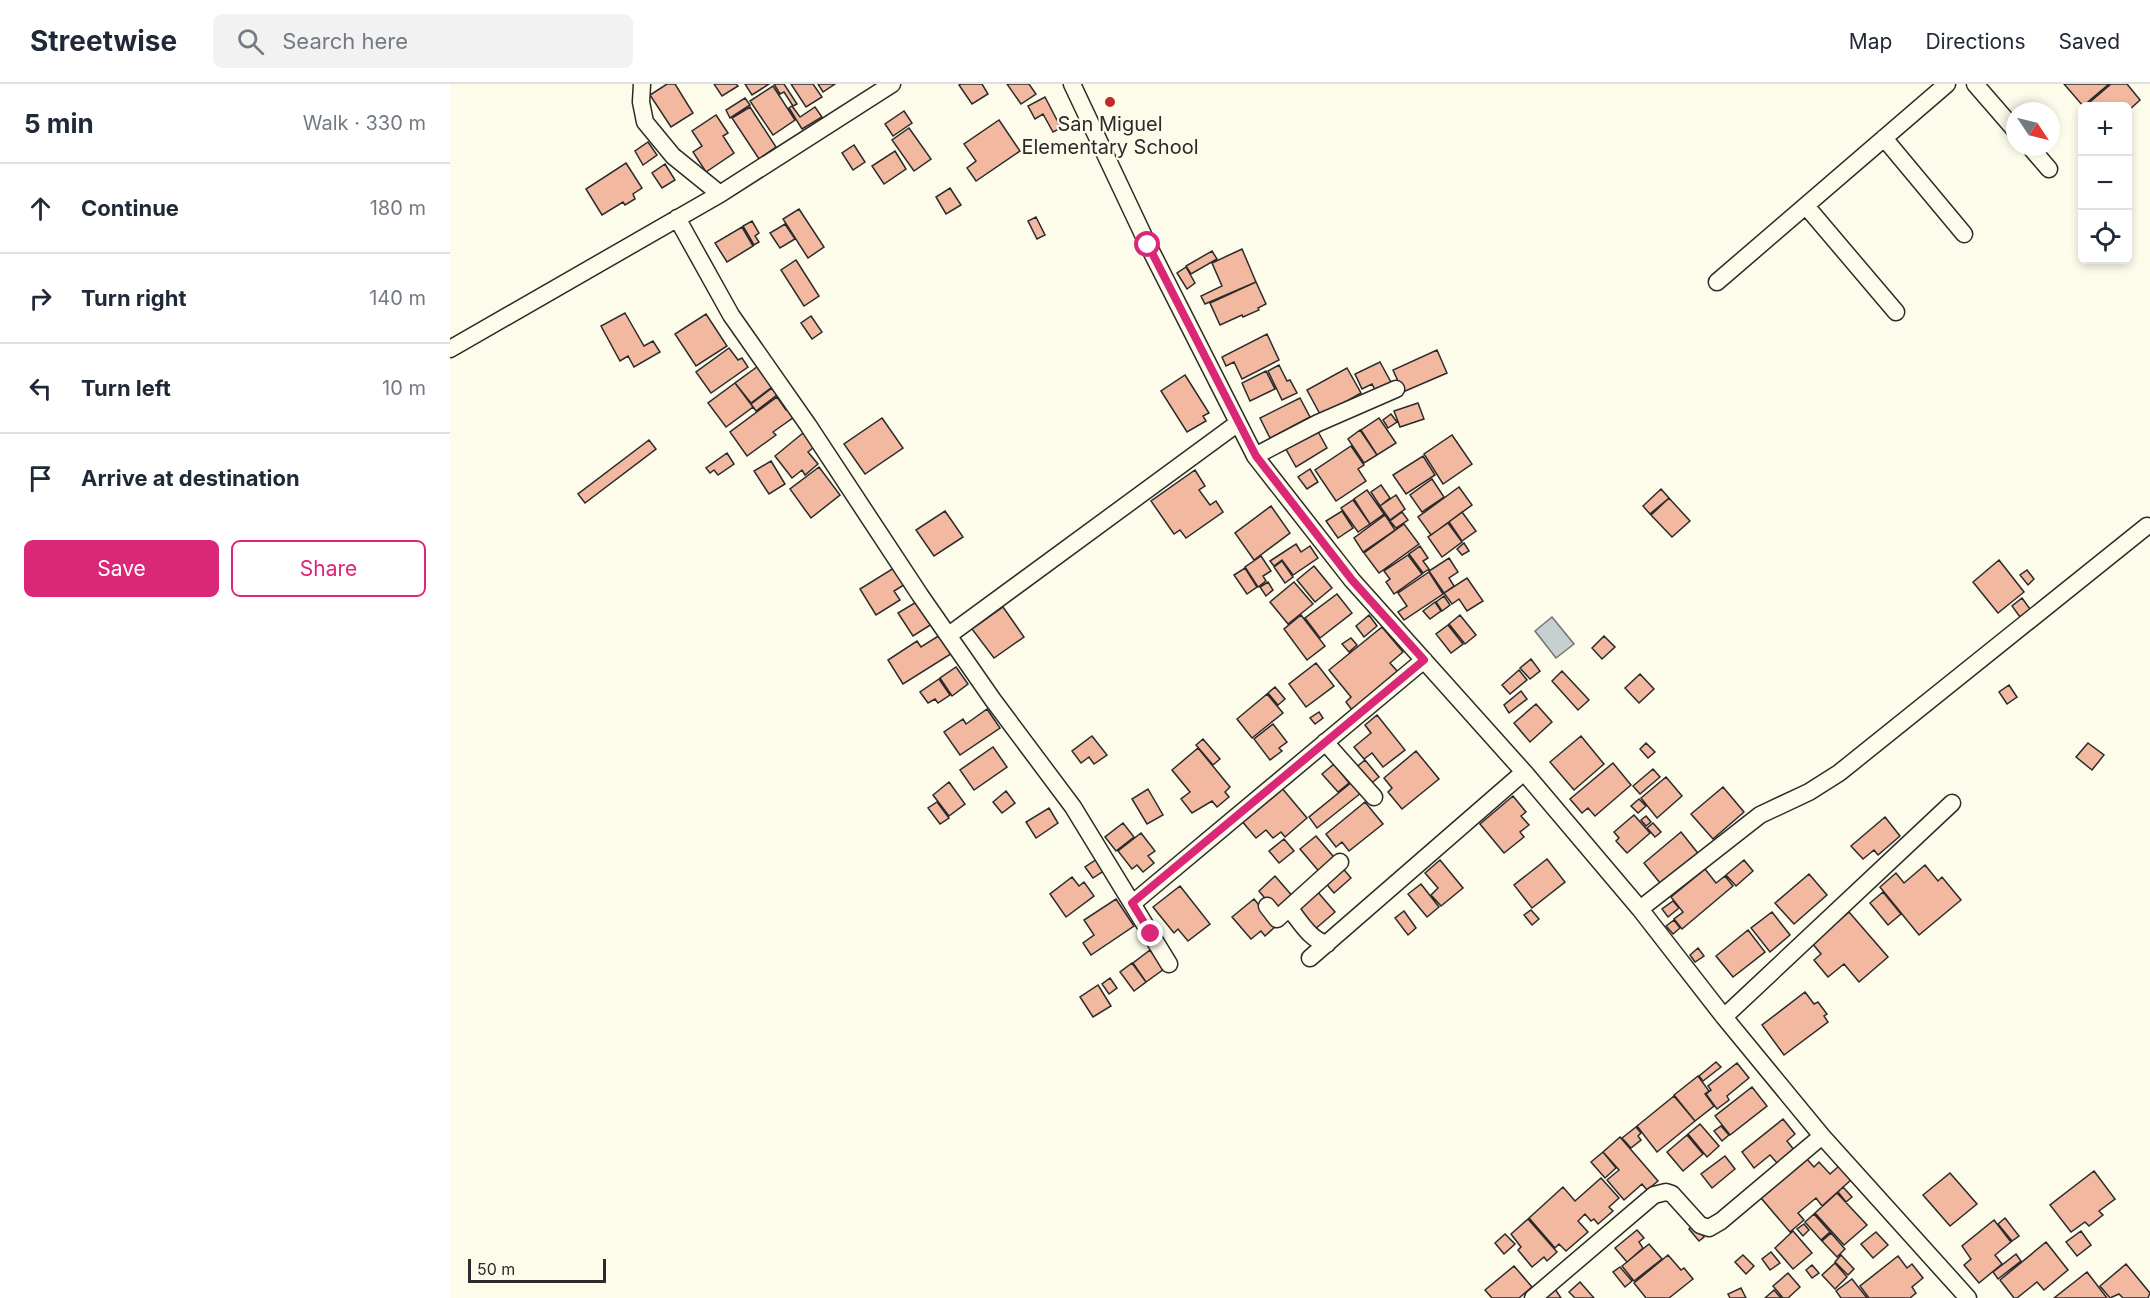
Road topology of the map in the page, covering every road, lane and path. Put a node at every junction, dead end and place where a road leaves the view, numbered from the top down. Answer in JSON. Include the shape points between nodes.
{"nodes":[{"id":1,"x":642,"y":84,"type":"edge"},
{"id":2,"x":892,"y":84,"type":"edge"},
{"id":3,"x":1072,"y":84,"type":"edge"},
{"id":4,"x":1947,"y":84,"type":"edge"},
{"id":5,"x":1975,"y":84,"type":"edge"},
{"id":6,"x":2006,"y":120,"type":"edge"},
{"id":7,"x":1884,"y":138,"type":"junction"},
{"id":8,"x":2038,"y":156,"type":"edge"},
{"id":9,"x":2049,"y":169,"type":"dead end"},
{"id":10,"x":720,"y":194,"type":"junction"},
{"id":11,"x":1806,"y":206,"type":"junction"},
{"id":12,"x":677,"y":218,"type":"junction"},
{"id":13,"x":1964,"y":234,"type":"dead end"},
{"id":14,"x":1717,"y":282,"type":"dead end"},
{"id":15,"x":1896,"y":312,"type":"dead end"},
{"id":16,"x":450,"y":349,"type":"edge"},
{"id":17,"x":1396,"y":389,"type":"dead end"},
{"id":18,"x":1238,"y":423,"type":"junction"},
{"id":19,"x":1256,"y":456,"type":"junction"},
{"id":20,"x":2147,"y":526,"type":"dead end"},
{"id":21,"x":949,"y":635,"type":"junction"},
{"id":22,"x":1424,"y":660,"type":"junction"},
{"id":23,"x":1324,"y":742,"type":"junction"},
{"id":24,"x":1524,"y":772,"type":"junction"},
{"id":25,"x":1374,"y":797,"type":"dead end"},
{"id":26,"x":1952,"y":803,"type":"dead end"},
{"id":27,"x":1340,"y":862,"type":"dead end"},
{"id":28,"x":1132,"y":903,"type":"junction"},
{"id":29,"x":1267,"y":906,"type":"dead end"},
{"id":30,"x":1289,"y":908,"type":"junction"},
{"id":31,"x":1640,"y":909,"type":"junction"},
{"id":32,"x":1327,"y":944,"type":"junction"},
{"id":33,"x":1310,"y":958,"type":"dead end"},
{"id":34,"x":1169,"y":964,"type":"dead end"},
{"id":35,"x":1724,"y":1017,"type":"junction"},
{"id":36,"x":1822,"y":1136,"type":"junction"},
{"id":37,"x":1533,"y":1298,"type":"edge"},
{"id":38,"x":1968,"y":1298,"type":"edge"}],
"edges":[{"from":1,"to":10,"type":"street","via":[[645,122],[673,156]]},
{"from":2,"to":10,"type":"street"},
{"from":3,"to":18,"type":"street"},
{"from":4,"to":7,"type":"street"},
{"from":5,"to":6,"type":"street"},
{"from":7,"to":11,"type":"street"},
{"from":7,"to":13,"type":"street"},
{"from":8,"to":9,"type":"street"},
{"from":10,"to":12,"type":"street"},
{"from":11,"to":14,"type":"street"},
{"from":11,"to":15,"type":"street"},
{"from":12,"to":16,"type":"street"},
{"from":12,"to":21,"type":"street","via":[[731,315]]},
{"from":17,"to":19,"type":"street","via":[[1318,423]]},
{"from":18,"to":19,"type":"street"},
{"from":18,"to":21,"type":"street"},
{"from":19,"to":22,"type":"street","via":[[1352,580]]},
{"from":20,"to":31,"type":"street","via":[[1839,773],[1760,815]]},
{"from":21,"to":28,"type":"street","via":[[1073,807]]},
{"from":22,"to":23,"type":"street"},
{"from":22,"to":24,"type":"street"},
{"from":23,"to":25,"type":"street"},
{"from":23,"to":28,"type":"street"},
{"from":24,"to":31,"type":"street"},
{"from":24,"to":32,"type":"street"},
{"from":26,"to":35,"type":"street"},
{"from":27,"to":30,"type":"street"},
{"from":28,"to":34,"type":"street"},
{"from":29,"to":30,"type":"street","via":[[1277,919]]},
{"from":30,"to":32,"type":"street","via":[[1312,937]]},
{"from":31,"to":35,"type":"street"},
{"from":32,"to":33,"type":"street"},
{"from":35,"to":36,"type":"street"},
{"from":36,"to":37,"type":"street","via":[[1709,1228],[1700,1225],[1672,1194],[1654,1195]]},
{"from":36,"to":38,"type":"street"}]}
